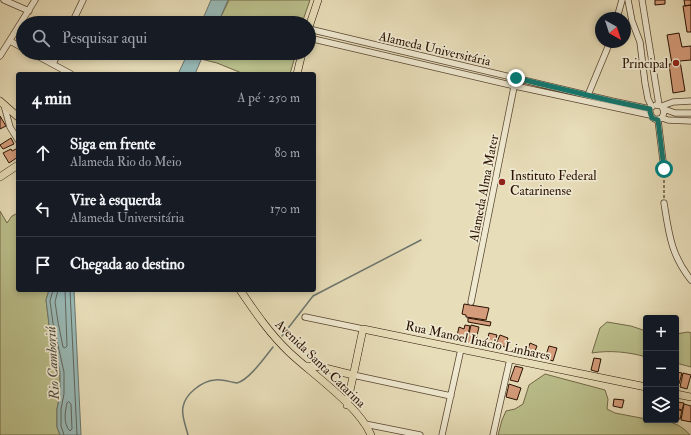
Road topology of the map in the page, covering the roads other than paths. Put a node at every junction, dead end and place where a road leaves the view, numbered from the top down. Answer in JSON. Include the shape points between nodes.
{"nodes":[{"id":1,"x":4,"y":0,"type":"edge"},
{"id":2,"x":35,"y":0,"type":"edge"},
{"id":3,"x":83,"y":0,"type":"edge"},
{"id":4,"x":318,"y":0,"type":"edge"},
{"id":5,"x":622,"y":0,"type":"edge"},
{"id":6,"x":628,"y":0,"type":"edge"},
{"id":7,"x":642,"y":0,"type":"edge"},
{"id":8,"x":29,"y":11,"type":"junction"},
{"id":9,"x":619,"y":12,"type":"edge"},
{"id":10,"x":26,"y":16,"type":"edge"},
{"id":11,"x":75,"y":16,"type":"edge"},
{"id":12,"x":313,"y":16,"type":"edge"},
{"id":13,"x":316,"y":30,"type":"edge"},
{"id":14,"x":16,"y":32,"type":"edge"},
{"id":15,"x":316,"y":40,"type":"edge"},
{"id":16,"x":10,"y":41,"type":"junction"},
{"id":17,"x":16,"y":44,"type":"edge"},
{"id":18,"x":608,"y":48,"type":"edge"},
{"id":19,"x":0,"y":56,"type":"edge"},
{"id":20,"x":45,"y":60,"type":"edge"},
{"id":21,"x":55,"y":60,"type":"edge"},
{"id":22,"x":300,"y":60,"type":"edge"},
{"id":23,"x":53,"y":64,"type":"junction"},
{"id":24,"x":67,"y":72,"type":"edge"},
{"id":25,"x":297,"y":72,"type":"edge"},
{"id":26,"x":516,"y":78,"type":"junction"},
{"id":27,"x":515,"y":86,"type":"junction"},
{"id":28,"x":588,"y":95,"type":"junction"},
{"id":29,"x":691,"y":101,"type":"edge"},
{"id":30,"x":2,"y":103,"type":"edge"},
{"id":31,"x":661,"y":107,"type":"junction"},
{"id":32,"x":651,"y":108,"type":"junction"},
{"id":33,"x":691,"y":113,"type":"edge"},
{"id":34,"x":16,"y":115,"type":"edge"},
{"id":35,"x":650,"y":115,"type":"junction"},
{"id":36,"x":660,"y":119,"type":"junction"},
{"id":37,"x":691,"y":120,"type":"edge"},
{"id":38,"x":16,"y":137,"type":"edge"},
{"id":39,"x":16,"y":166,"type":"edge"},
{"id":40,"x":664,"y":169,"type":"road end"},
{"id":41,"x":0,"y":177,"type":"edge"},
{"id":42,"x":664,"y":204,"type":"road end"},
{"id":43,"x":691,"y":280,"type":"edge"},
{"id":44,"x":241,"y":292,"type":"edge"},
{"id":45,"x":472,"y":302,"type":"dead end"},
{"id":46,"x":305,"y":317,"type":"dead end"},
{"id":47,"x":363,"y":329,"type":"junction"},
{"id":48,"x":462,"y":349,"type":"junction"},
{"id":49,"x":510,"y":359,"type":"junction"},
{"id":50,"x":306,"y":366,"type":"junction"},
{"id":51,"x":353,"y":375,"type":"junction"},
{"id":52,"x":643,"y":386,"type":"edge"},
{"id":53,"x":679,"y":395,"type":"edge"},
{"id":54,"x":451,"y":396,"type":"junction"},
{"id":55,"x":691,"y":397,"type":"edge"},
{"id":56,"x":347,"y":405,"type":"junction"},
{"id":57,"x":365,"y":424,"type":"junction"},
{"id":58,"x":371,"y":435,"type":"edge"},
{"id":59,"x":420,"y":435,"type":"edge"},
{"id":60,"x":442,"y":435,"type":"edge"},
{"id":61,"x":493,"y":435,"type":"edge"}],
"edges":[{"from":1,"to":8,"type":"street"},
{"from":2,"to":8,"type":"street"},
{"from":3,"to":11,"type":"street"},
{"from":4,"to":12,"type":"main road"},
{"from":5,"to":9,"type":"street"},
{"from":6,"to":32,"type":"street","via":[[640,42]]},
{"from":7,"to":31,"type":"street"},
{"from":8,"to":10,"type":"street"},
{"from":13,"to":26,"type":"street","name":"Alameda Universitária"},
{"from":14,"to":16,"type":"street"},
{"from":15,"to":27,"type":"street","name":"Alameda Universitária"},
{"from":16,"to":17,"type":"street"},
{"from":16,"to":19,"type":"street"},
{"from":18,"to":28,"type":"street"},
{"from":20,"to":23,"type":"street"},
{"from":21,"to":23,"type":"street"},
{"from":22,"to":25,"type":"main road"},
{"from":23,"to":24,"type":"street"},
{"from":26,"to":27,"type":"street","name":"Alameda Alma Mater"},
{"from":26,"to":28,"type":"street","name":"Alameda Universitária"},
{"from":27,"to":35,"type":"street","name":"Alameda Universitária"},
{"from":27,"to":45,"type":"street","name":"Alameda Alma Mater"},
{"from":28,"to":32,"type":"street","name":"Alameda Universitária"},
{"from":29,"to":31,"type":"street","via":[[673,102]]},
{"from":30,"to":34,"type":"main road"},
{"from":30,"to":38,"type":"street","via":[[10,128]]},
{"from":31,"to":32,"type":"street"},
{"from":31,"to":33,"type":"street","via":[[675,113]]},
{"from":31,"to":36,"type":"street","via":[[664,116]]},
{"from":32,"to":35,"type":"street"},
{"from":35,"to":36,"type":"street","via":[[652,118]]},
{"from":36,"to":37,"type":"street"},
{"from":36,"to":40,"type":"street"},
{"from":39,"to":41,"type":"main road"},
{"from":42,"to":43,"type":"street","via":[[674,253]]},
{"from":44,"to":50,"type":"main road","name":"Avenida Santa Catarina","via":[[278,341]]},
{"from":46,"to":47,"type":"street","name":"Rua Manoel Inácio Linhares"},
{"from":47,"to":48,"type":"main road","name":"Rua Manoel Inácio Linhares"},
{"from":47,"to":51,"type":"main road"},
{"from":48,"to":49,"type":"main road","name":"Rua Manoel Inácio Linhares"},
{"from":48,"to":54,"type":"street"},
{"from":49,"to":52,"type":"main road","name":"Rua Manoel Inácio Linhares"},
{"from":49,"to":61,"type":"street"},
{"from":50,"to":51,"type":"main road"},
{"from":50,"to":56,"type":"main road","name":"Avenida Santa Catarina"},
{"from":51,"to":54,"type":"street"},
{"from":51,"to":56,"type":"main road"},
{"from":53,"to":55,"type":"main road"},
{"from":54,"to":60,"type":"street"},
{"from":56,"to":57,"type":"main road","name":"Avenida Santa Catarina"},
{"from":57,"to":58,"type":"main road","name":"Avenida Santa Catarina"},
{"from":57,"to":59,"type":"street"}]}
